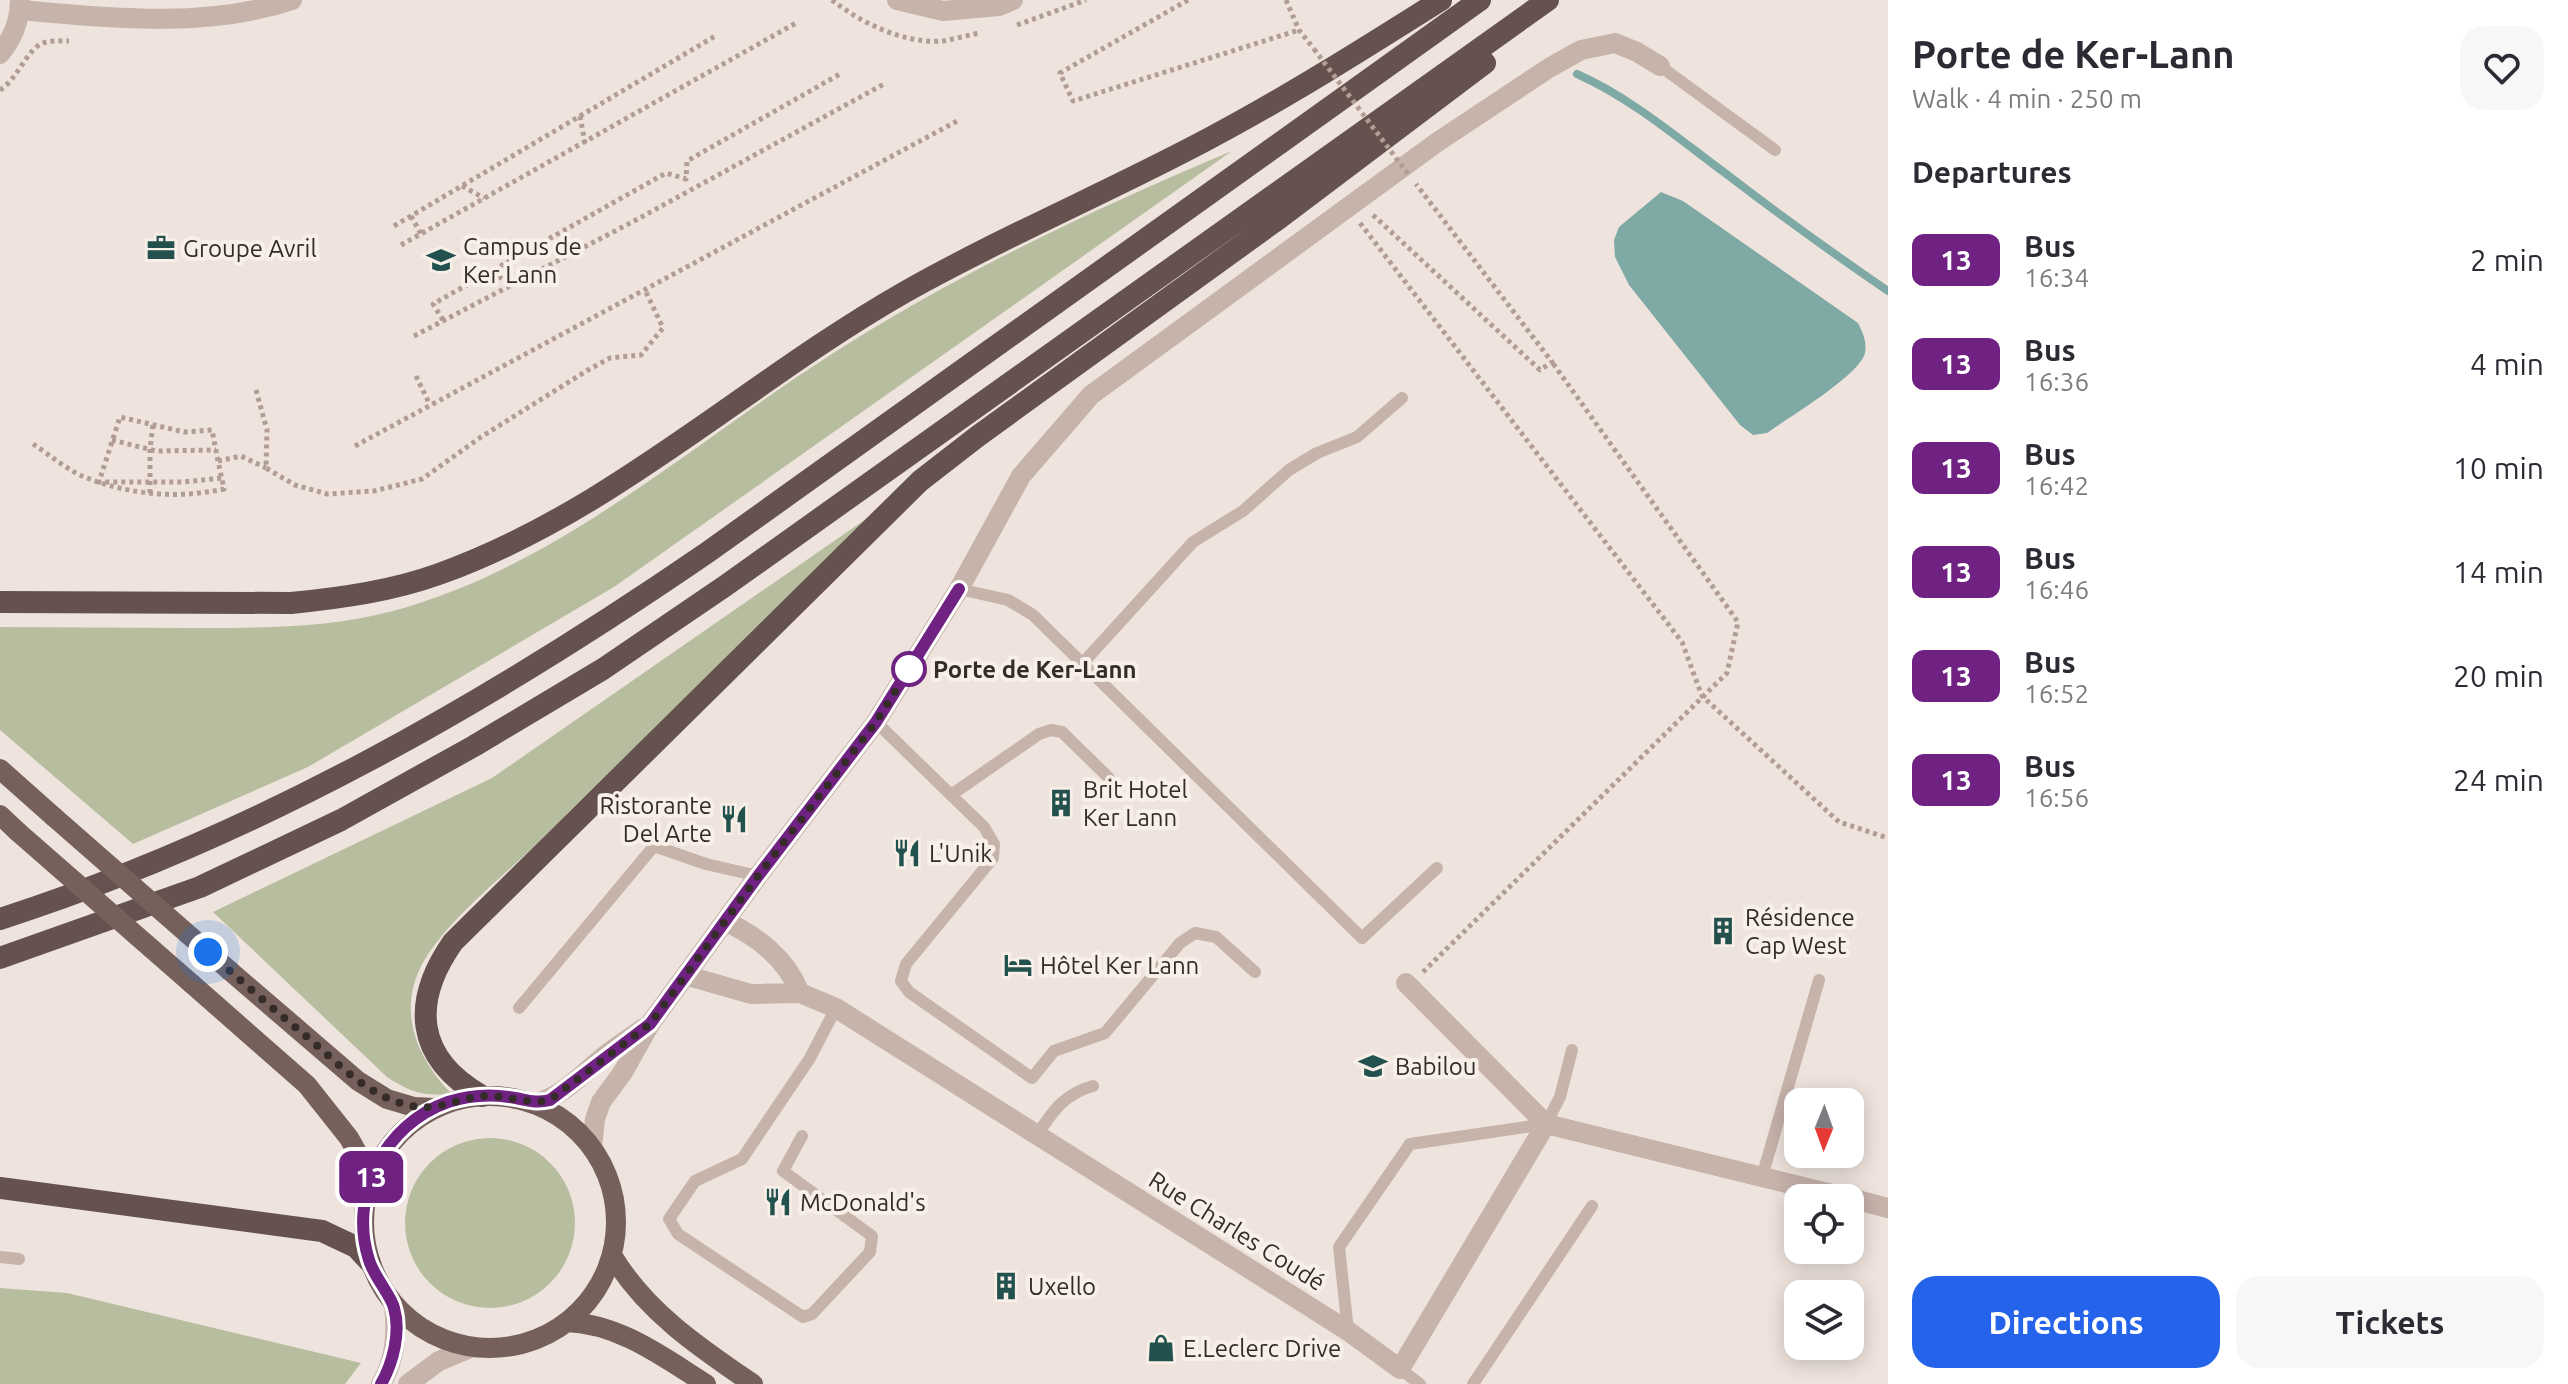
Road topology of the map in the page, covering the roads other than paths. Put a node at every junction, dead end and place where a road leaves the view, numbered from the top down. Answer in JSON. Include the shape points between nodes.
{"nodes":[{"id":1,"x":292,"y":0,"type":"edge"},
{"id":2,"x":897,"y":0,"type":"edge"},
{"id":3,"x":1013,"y":0,"type":"edge"},
{"id":4,"x":1441,"y":0,"type":"edge"},
{"id":5,"x":1480,"y":0,"type":"edge"},
{"id":6,"x":1548,"y":0,"type":"edge"},
{"id":7,"x":1564,"y":0,"type":"edge"},
{"id":8,"x":20,"y":5,"type":"edge"},
{"id":9,"x":0,"y":54,"type":"edge"},
{"id":10,"x":1660,"y":66,"type":"joint"},
{"id":11,"x":1775,"y":150,"type":"dead end"},
{"id":12,"x":1402,"y":398,"type":"dead end"},
{"id":13,"x":959,"y":589,"type":"junction"},
{"id":14,"x":0,"y":602,"type":"edge"},
{"id":15,"x":1082,"y":664,"type":"junction"},
{"id":16,"x":876,"y":722,"type":"junction"},
{"id":17,"x":0,"y":769,"type":"edge"},
{"id":18,"x":1109,"y":778,"type":"dead end"},
{"id":19,"x":951,"y":795,"type":"junction"},
{"id":20,"x":0,"y":815,"type":"edge"},
{"id":21,"x":1437,"y":868,"type":"dead end"},
{"id":22,"x":758,"y":876,"type":"junction"},
{"id":23,"x":0,"y":919,"type":"edge"},
{"id":24,"x":725,"y":921,"type":"junction"},
{"id":25,"x":0,"y":958,"type":"edge"},
{"id":26,"x":1255,"y":972,"type":"dead end"},
{"id":27,"x":688,"y":976,"type":"junction"},
{"id":28,"x":1819,"y":980,"type":"dead end"},
{"id":29,"x":1411,"y":982,"type":"road end"},
{"id":30,"x":800,"y":993,"type":"junction"},
{"id":31,"x":519,"y":1008,"type":"dead end"},
{"id":32,"x":836,"y":1008,"type":"junction"},
{"id":33,"x":650,"y":1024,"type":"junction"},
{"id":34,"x":1572,"y":1050,"type":"dead end"},
{"id":35,"x":1093,"y":1086,"type":"dead end"},
{"id":36,"x":482,"y":1096,"type":"junction"},
{"id":37,"x":534,"y":1104,"type":"junction"},
{"id":38,"x":435,"y":1108,"type":"junction"},
{"id":39,"x":1546,"y":1124,"type":"junction"},
{"id":40,"x":1037,"y":1135,"type":"junction"},
{"id":41,"x":802,"y":1136,"type":"dead end"},
{"id":42,"x":592,"y":1147,"type":"junction"},
{"id":43,"x":371,"y":1177,"type":"junction"},
{"id":44,"x":1762,"y":1177,"type":"junction"},
{"id":45,"x":1791,"y":1184,"type":"edge"},
{"id":46,"x":0,"y":1188,"type":"edge"},
{"id":47,"x":1864,"y":1202,"type":"edge"},
{"id":48,"x":1592,"y":1206,"type":"dead end"},
{"id":49,"x":1888,"y":1208,"type":"edge"},
{"id":50,"x":612,"y":1255,"type":"junction"},
{"id":51,"x":0,"y":1257,"type":"edge"},
{"id":52,"x":19,"y":1259,"type":"dead end"},
{"id":53,"x":369,"y":1261,"type":"junction"},
{"id":54,"x":394,"y":1305,"type":"junction"},
{"id":55,"x":567,"y":1322,"type":"junction"},
{"id":56,"x":1348,"y":1331,"type":"junction"},
{"id":57,"x":473,"y":1347,"type":"junction"},
{"id":58,"x":1400,"y":1369,"type":"junction"},
{"id":59,"x":381,"y":1384,"type":"edge"},
{"id":60,"x":408,"y":1384,"type":"edge"},
{"id":61,"x":706,"y":1384,"type":"edge"},
{"id":62,"x":753,"y":1384,"type":"edge"},
{"id":63,"x":1420,"y":1384,"type":"edge"},
{"id":64,"x":1473,"y":1384,"type":"edge"}],
"edges":[{"from":1,"to":8,"type":"street","via":[[220,16],[155,18]]},
{"from":2,"to":3,"type":"street","via":[[943,11]]},
{"from":4,"to":14,"type":"highway","via":[[1210,138],[907,291],[567,515],[503,548],[437,574],[335,599]]},
{"from":5,"to":23,"type":"highway","via":[[733,534],[568,644],[452,715],[276,808],[172,856]]},
{"from":6,"to":25,"type":"highway","via":[[603,669],[341,820],[200,887]]},
{"from":7,"to":36,"type":"highway","via":[[1278,219],[920,481],[453,942],[426,995],[425,1019],[441,1062]]},
{"from":8,"to":9,"type":"street","via":[[11,40]]},
{"from":10,"to":11,"type":"lane"},
{"from":10,"to":13,"type":"street","via":[[1615,43],[1581,50],[1549,68],[1436,143],[1091,395],[1021,476]]},
{"from":12,"to":15,"type":"lane","via":[[1357,437],[1289,470],[1243,511],[1193,542]]},
{"from":13,"to":15,"type":"lane","via":[[1008,600],[1033,615]]},
{"from":13,"to":16,"type":"street"},
{"from":15,"to":21,"type":"lane","via":[[1362,938]]},
{"from":16,"to":19,"type":"lane"},
{"from":16,"to":22,"type":"street"},
{"from":17,"to":38,"type":"main road","bridge":true,"via":[[358,1081],[387,1099]]},
{"from":18,"to":19,"type":"lane","via":[[1062,732],[1051,730]]},
{"from":19,"to":26,"type":"lane","via":[[984,827],[994,844],[993,858],[906,964],[901,981],[909,992],[1032,1078],[1054,1051],[1105,1033],[1180,943],[1195,933],[1216,937]]},
{"from":20,"to":43,"type":"main road","bridge":true,"via":[[307,1085],[349,1138]]},
{"from":22,"to":24,"type":"street"},
{"from":22,"to":31,"type":"lane","via":[[654,846]]},
{"from":24,"to":27,"type":"street"},
{"from":24,"to":30,"type":"street","via":[[770,949],[792,972]]},
{"from":27,"to":30,"type":"street","name":"Rue Charles Coudé","via":[[751,994]]},
{"from":27,"to":33,"type":"street"},
{"from":28,"to":44,"type":"lane"},
{"from":29,"to":39,"type":"street"},
{"from":30,"to":32,"type":"street","name":"Rue Charles Coudé"},
{"from":32,"to":40,"type":"street","name":"Rue Charles Coudé"},
{"from":32,"to":41,"type":"lane","via":[[810,1058],[742,1159],[695,1181],[669,1219],[678,1234],[803,1317],[812,1314],[870,1252],[872,1236],[783,1171]]},
{"from":33,"to":37,"type":"street","via":[[580,1080]]},
{"from":33,"to":42,"type":"street","via":[[601,1102]]},
{"from":34,"to":39,"type":"lane","via":[[1560,1097]]},
{"from":35,"to":40,"type":"lane","via":[[1066,1097]]},
{"from":36,"to":37,"type":"main road"},
{"from":36,"to":38,"type":"main road"},
{"from":37,"to":42,"type":"main road","via":[[566,1121]]},
{"from":38,"to":43,"type":"main road","via":[[397,1136]]},
{"from":39,"to":44,"type":"street"},
{"from":39,"to":56,"type":"lane","via":[[1410,1144],[1339,1247]]},
{"from":39,"to":58,"type":"street"},
{"from":40,"to":56,"type":"street","name":"Rue Charles Coudé"},
{"from":42,"to":50,"type":"main road","via":[[614,1199]]},
{"from":43,"to":53,"type":"main road","via":[[363,1218]]},
{"from":44,"to":45,"type":"street"},
{"from":46,"to":53,"type":"highway","via":[[322,1231],[356,1247]]},
{"from":47,"to":49,"type":"street"},
{"from":48,"to":64,"type":"lane"},
{"from":50,"to":55,"type":"main road","via":[[591,1299]]},
{"from":50,"to":62,"type":"main road","via":[[666,1320]]},
{"from":51,"to":52,"type":"lane"},
{"from":53,"to":54,"type":"main road"},
{"from":54,"to":57,"type":"main road","via":[[422,1329]]},
{"from":54,"to":59,"type":"street","via":[[396,1338]]},
{"from":55,"to":57,"type":"main road","via":[[532,1341]]},
{"from":55,"to":61,"type":"main road","via":[[640,1342]]},
{"from":56,"to":58,"type":"street","name":"Rue Charles Coudé"},
{"from":57,"to":60,"type":"street","via":[[439,1361]]},
{"from":58,"to":63,"type":"lane"}]}
